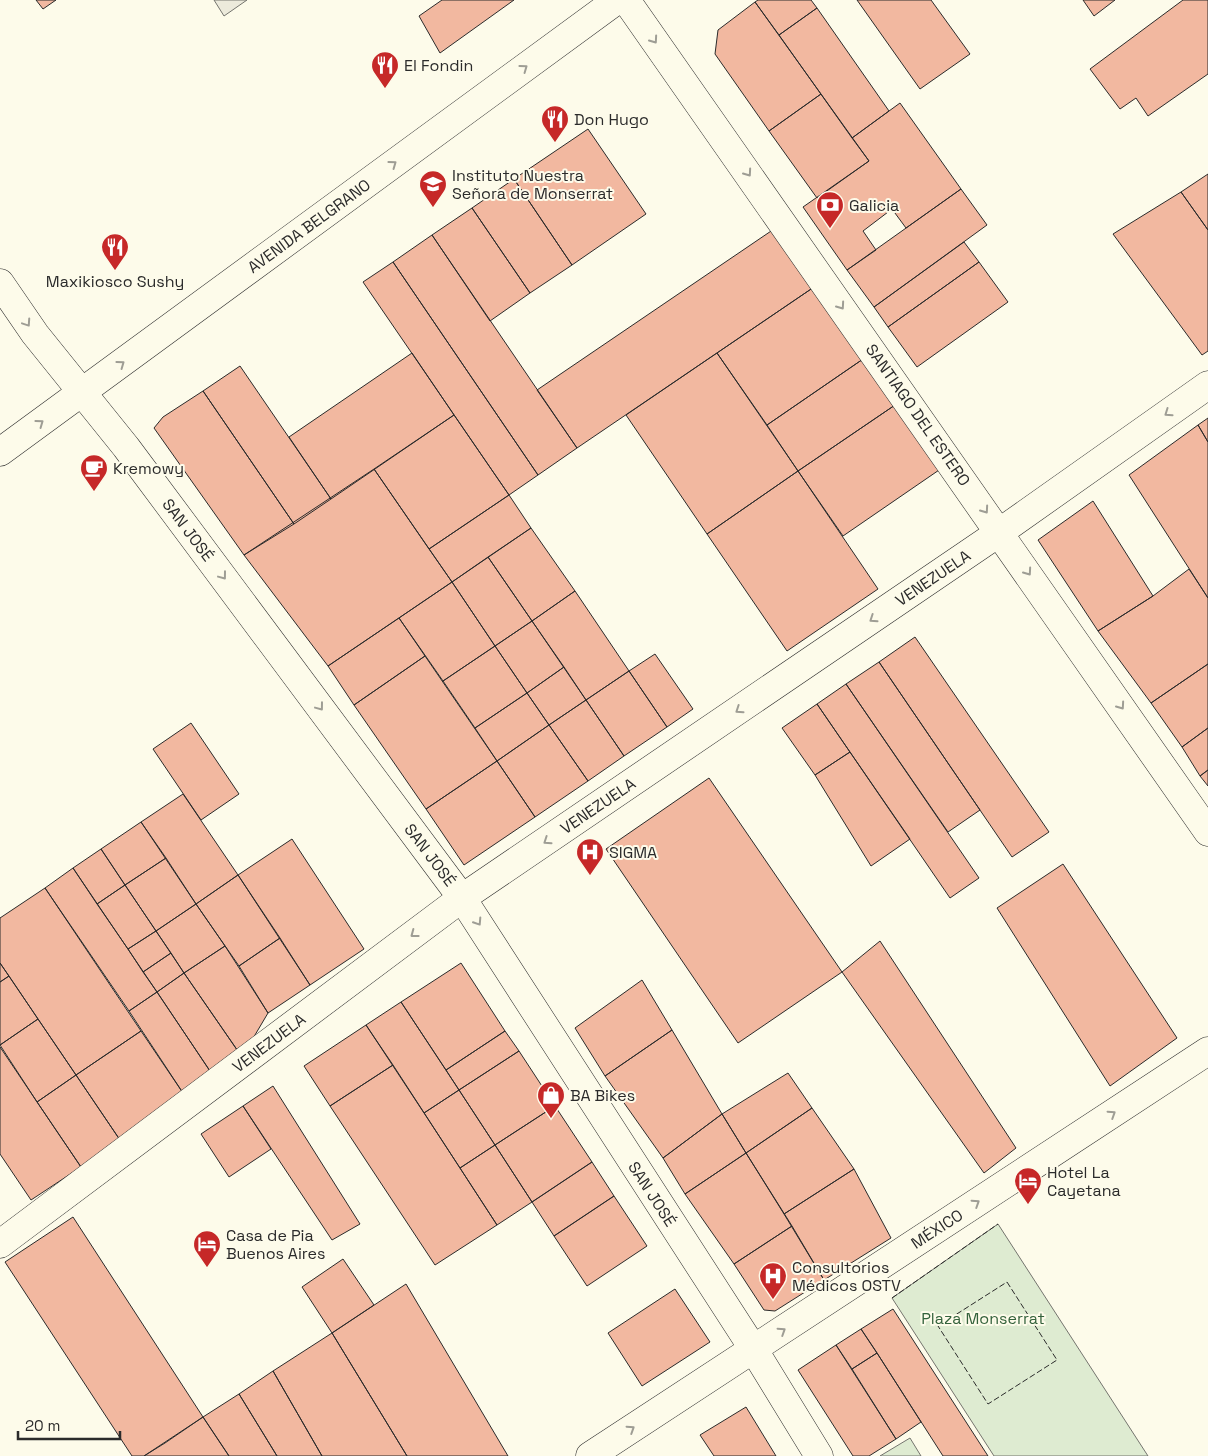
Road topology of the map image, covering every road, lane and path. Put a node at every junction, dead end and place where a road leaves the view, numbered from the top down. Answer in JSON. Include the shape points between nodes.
{"nodes":[{"id":1,"x":617,"y":0,"type":"edge"},
{"id":2,"x":626,"y":0,"type":"edge"},
{"id":3,"x":0,"y":282,"type":"edge"},
{"id":4,"x":1208,"y":385,"type":"edge"},
{"id":5,"x":82,"y":393,"type":"junction"},
{"id":6,"x":0,"y":452,"type":"edge"},
{"id":7,"x":1000,"y":532,"type":"junction"},
{"id":8,"x":1208,"y":832,"type":"edge"},
{"id":9,"x":462,"y":898,"type":"junction"},
{"id":10,"x":1208,"y":1050,"type":"edge"},
{"id":11,"x":0,"y":1244,"type":"edge"},
{"id":12,"x":754,"y":1350,"type":"junction"},
{"id":13,"x":590,"y":1456,"type":"edge"},
{"id":14,"x":819,"y":1456,"type":"edge"}],
"edges":[{"from":5,"to":1,"type":"street","name":"AVENIDA BELGRANO","one_way":true},
{"from":2,"to":7,"type":"street","name":"SANTIAGO DEL ESTERO","one_way":true},
{"from":3,"to":5,"type":"street","name":"SAN JOSÉ","one_way":true,"via":[[35,334]]},
{"from":4,"to":7,"type":"street","name":"VENEZUELA","one_way":true},
{"from":6,"to":5,"type":"street","name":"AVENIDA BELGRANO","one_way":true},
{"from":5,"to":9,"type":"street","name":"SAN JOSÉ","one_way":true,"via":[[126,447]]},
{"from":7,"to":8,"type":"street","name":"SANTIAGO DEL ESTERO","one_way":true},
{"from":7,"to":9,"type":"street","name":"VENEZUELA","one_way":true},
{"from":9,"to":11,"type":"street","name":"VENEZUELA","one_way":true},
{"from":9,"to":12,"type":"street","name":"SAN JOSÉ","one_way":true},
{"from":12,"to":10,"type":"street","name":"MÉXICO","one_way":true},
{"from":13,"to":12,"type":"street","name":"MÉXICO","one_way":true},
{"from":12,"to":14,"type":"street","name":"SAN JOSÉ"}]}
